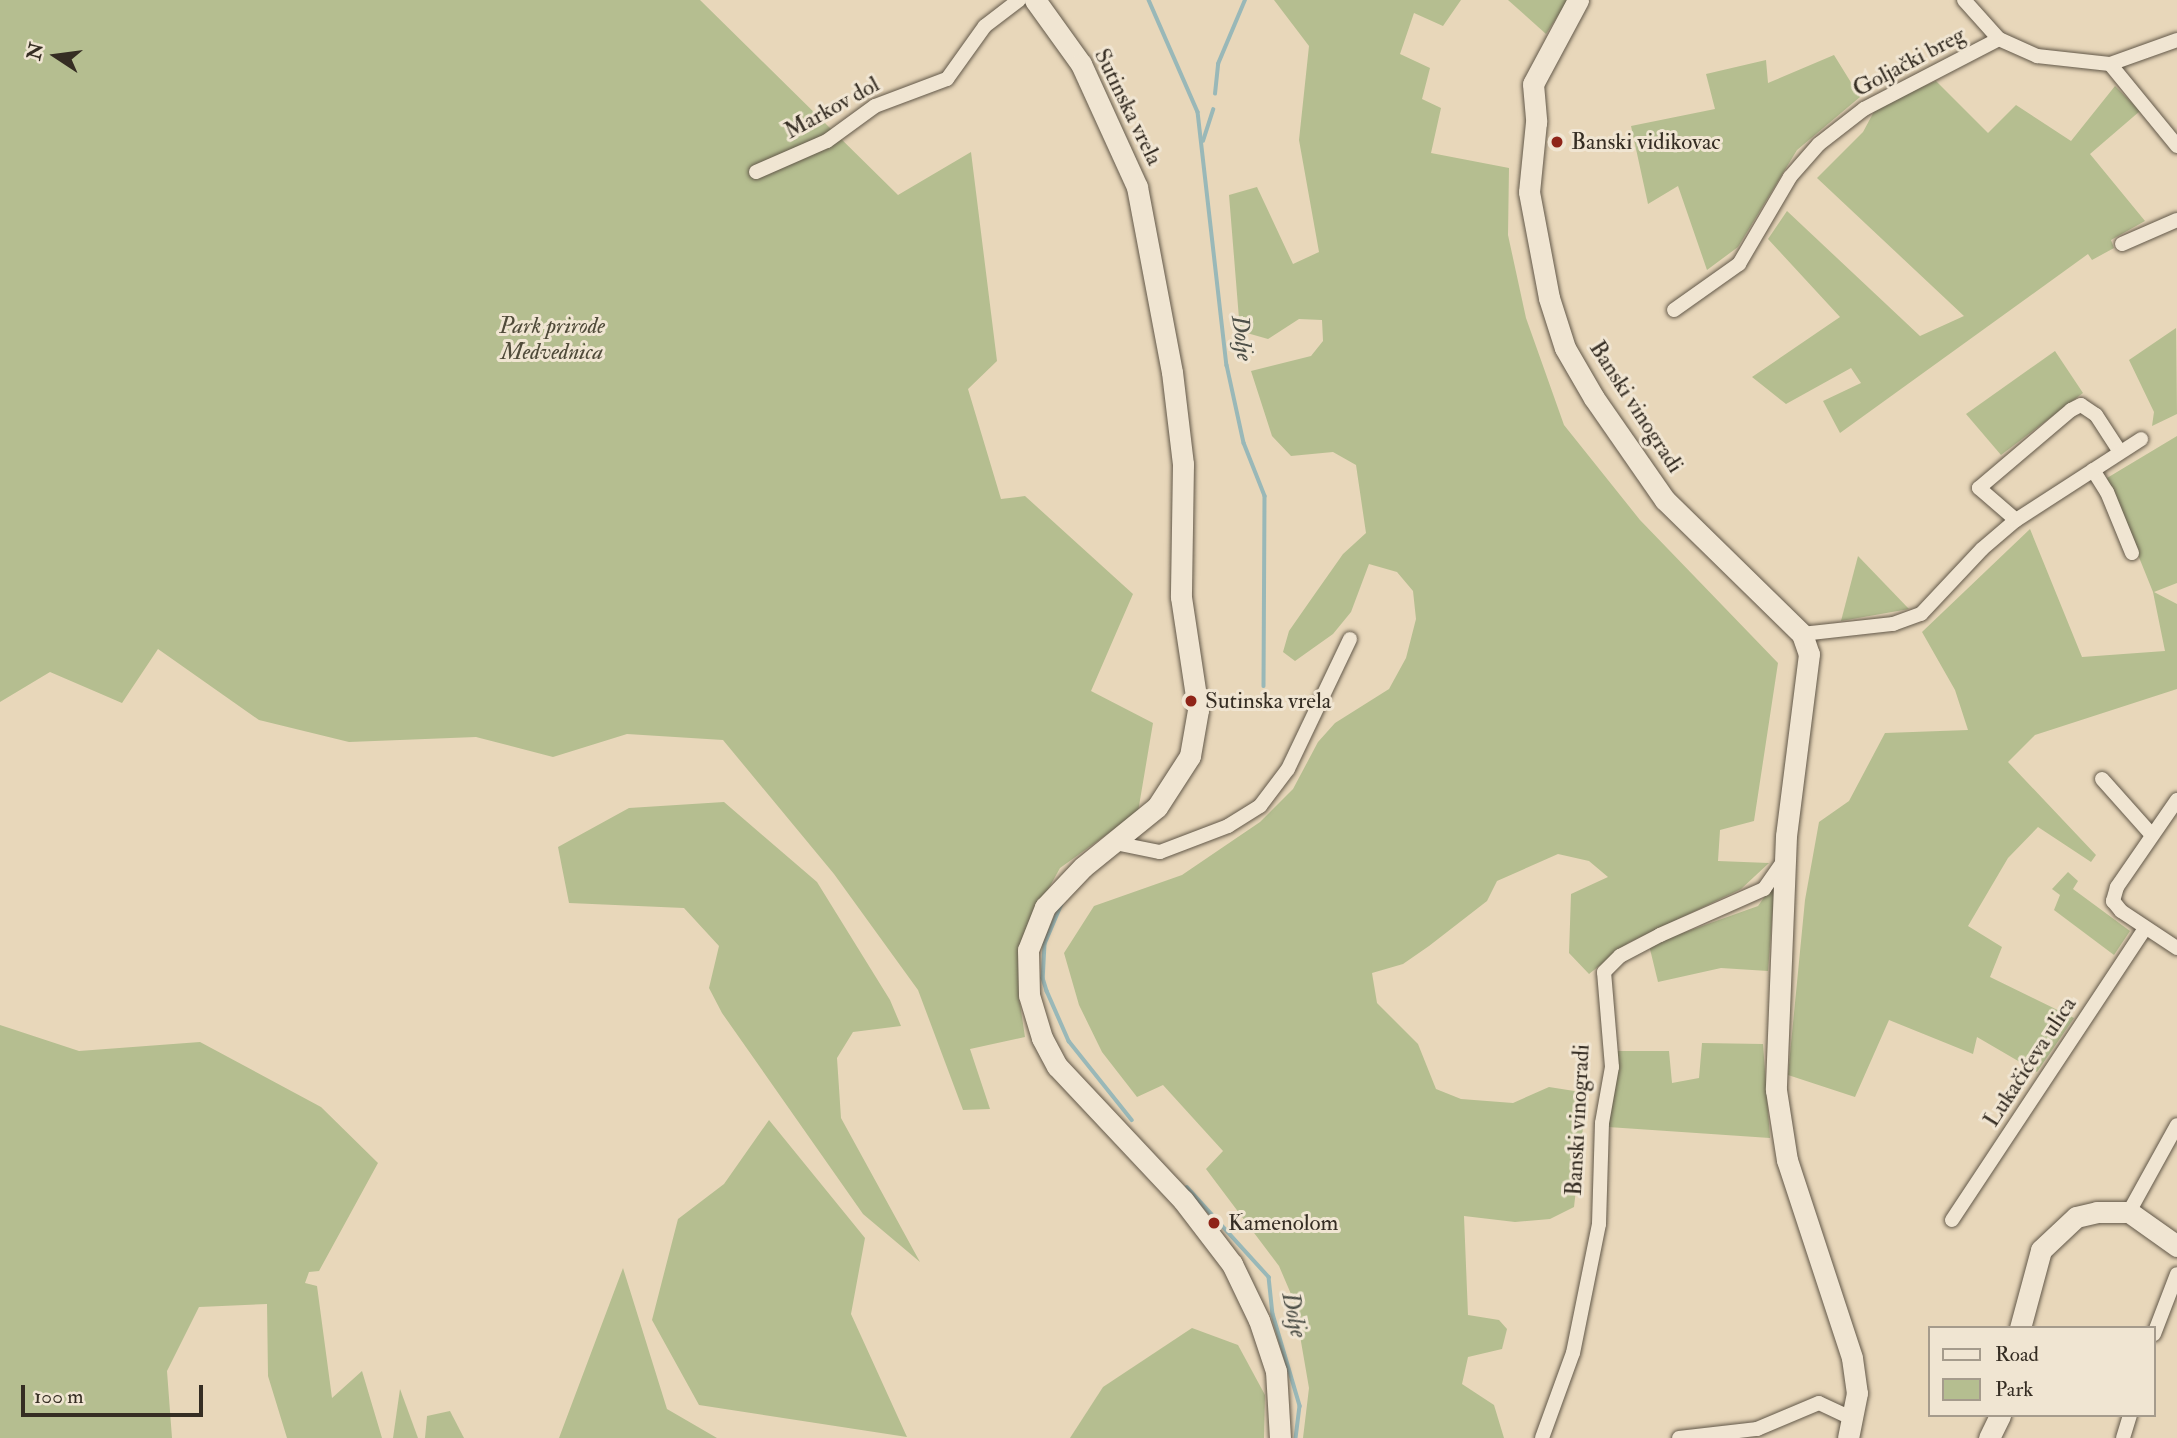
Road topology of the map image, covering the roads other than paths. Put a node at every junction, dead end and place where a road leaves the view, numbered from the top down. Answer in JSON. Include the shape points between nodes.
{"nodes":[{"id":1,"x":1019,"y":0,"type":"edge"},
{"id":2,"x":1035,"y":0,"type":"edge"},
{"id":3,"x":1578,"y":0,"type":"edge"},
{"id":4,"x":1964,"y":0,"type":"edge"},
{"id":5,"x":1999,"y":39,"type":"junction"},
{"id":6,"x":2177,"y":40,"type":"edge"},
{"id":7,"x":2110,"y":64,"type":"junction"},
{"id":8,"x":2177,"y":146,"type":"edge"},
{"id":9,"x":756,"y":172,"type":"dead end"},
{"id":10,"x":2177,"y":220,"type":"edge"},
{"id":11,"x":2122,"y":244,"type":"dead end"},
{"id":12,"x":1674,"y":310,"type":"dead end"},
{"id":13,"x":2141,"y":439,"type":"dead end"},
{"id":14,"x":2120,"y":452,"type":"junction"},
{"id":15,"x":2093,"y":470,"type":"junction"},
{"id":16,"x":2016,"y":520,"type":"junction"},
{"id":17,"x":2132,"y":553,"type":"dead end"},
{"id":18,"x":1802,"y":634,"type":"junction"},
{"id":19,"x":1350,"y":639,"type":"dead end"},
{"id":20,"x":2102,"y":779,"type":"dead end"},
{"id":21,"x":2177,"y":800,"type":"edge"},
{"id":22,"x":2151,"y":834,"type":"junction"},
{"id":23,"x":1115,"y":843,"type":"junction"},
{"id":24,"x":1784,"y":859,"type":"junction"},
{"id":25,"x":2145,"y":928,"type":"junction"},
{"id":26,"x":2177,"y":948,"type":"edge"},
{"id":27,"x":2177,"y":1125,"type":"edge"},
{"id":28,"x":2129,"y":1212,"type":"junction"},
{"id":29,"x":1952,"y":1220,"type":"dead end"},
{"id":30,"x":2177,"y":1246,"type":"edge"},
{"id":31,"x":2177,"y":1274,"type":"edge"},
{"id":32,"x":2021,"y":1326,"type":"edge"},
{"id":33,"x":2156,"y":1329,"type":"edge"},
{"id":34,"x":1999,"y":1417,"type":"edge"},
{"id":35,"x":2129,"y":1417,"type":"edge"},
{"id":36,"x":1851,"y":1429,"type":"edge"},
{"id":37,"x":1280,"y":1438,"type":"edge"},
{"id":38,"x":1542,"y":1438,"type":"edge"},
{"id":39,"x":1679,"y":1438,"type":"edge"},
{"id":40,"x":1989,"y":1438,"type":"edge"},
{"id":41,"x":2123,"y":1438,"type":"edge"}],
"edges":[{"from":1,"to":9,"type":"street","name":"Markov dol","via":[[985,26],[947,79],[875,106],[827,141]]},
{"from":2,"to":23,"type":"street","name":"Sutinska vrela","via":[[1081,65],[1138,187],[1172,372],[1183,464],[1181,588],[1197,686],[1196,730],[1178,780],[1157,807]]},
{"from":3,"to":18,"type":"street","name":"Banski vinogradi","via":[[1533,84],[1536,122],[1529,192],[1549,298],[1565,348],[1665,500]]},
{"from":4,"to":5,"type":"street","name":"Goljački breg"},
{"from":5,"to":7,"type":"street","name":"Goljački breg","via":[[2037,56]]},
{"from":5,"to":12,"type":"street","name":"Goljački breg","via":[[1864,109],[1819,144],[1790,177],[1739,264]]},
{"from":6,"to":7,"type":"street","name":"Goljački breg"},
{"from":7,"to":8,"type":"street"},
{"from":10,"to":11,"type":"street"},
{"from":13,"to":14,"type":"street"},
{"from":14,"to":15,"type":"street"},
{"from":14,"to":16,"type":"street","via":[[2096,415],[2081,405],[2071,410],[1979,488]]},
{"from":15,"to":16,"type":"street"},
{"from":15,"to":17,"type":"street"},
{"from":16,"to":18,"type":"street","via":[[1921,614],[1893,624]]},
{"from":18,"to":24,"type":"street","name":"Banski vinogradi","via":[[1809,654]]},
{"from":19,"to":23,"type":"street","via":[[1288,769],[1260,806],[1228,826],[1160,852]]},
{"from":20,"to":22,"type":"street"},
{"from":21,"to":22,"type":"street"},
{"from":22,"to":25,"type":"street","via":[[2113,901]]},
{"from":23,"to":37,"type":"street","name":"Sutinska vrela","via":[[1054,894],[1037,923],[1027,963],[1033,1012],[1057,1066],[1183,1200],[1231,1264],[1259,1320],[1276,1371]]},
{"from":24,"to":36,"type":"street","name":"Banski vinogradi","via":[[1776,1090],[1787,1160],[1852,1358],[1857,1392]]},
{"from":24,"to":38,"type":"street","name":"Banski vinogradi","via":[[1764,889],[1660,935],[1620,956],[1604,972],[1612,1067],[1602,1123],[1599,1224],[1573,1353]]},
{"from":25,"to":26,"type":"street"},
{"from":25,"to":29,"type":"street","name":"Lukačićeva ulica"},
{"from":27,"to":28,"type":"street"},
{"from":28,"to":30,"type":"street"},
{"from":28,"to":32,"type":"street","via":[[2097,1212],[2060,1229],[2041,1250]]},
{"from":31,"to":33,"type":"street"},
{"from":34,"to":40,"type":"street"},
{"from":35,"to":41,"type":"street"},
{"from":36,"to":39,"type":"street","via":[[1819,1403],[1757,1429]]}]}
